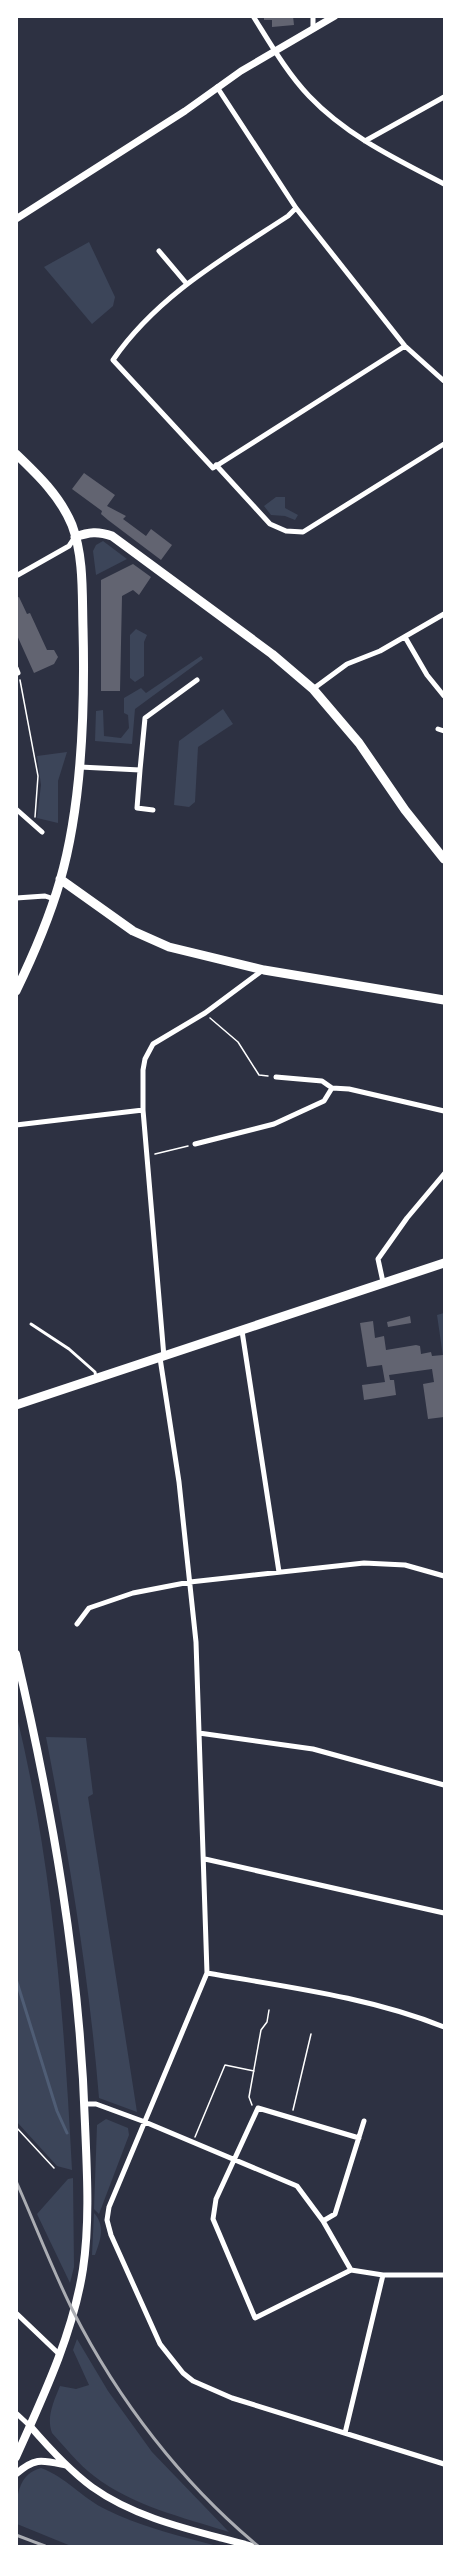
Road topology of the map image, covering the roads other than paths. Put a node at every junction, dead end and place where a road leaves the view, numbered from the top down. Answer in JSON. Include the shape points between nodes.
{"nodes":[{"id":1,"x":253,"y":16,"type":"edge"},
{"id":2,"x":313,"y":16,"type":"edge"},
{"id":3,"x":334,"y":16,"type":"edge"},
{"id":4,"x":313,"y":28,"type":"junction"},
{"id":5,"x":275,"y":50,"type":"junction"},
{"id":6,"x":217,"y":87,"type":"junction"},
{"id":7,"x":444,"y":98,"type":"edge"},
{"id":8,"x":365,"y":141,"type":"junction"},
{"id":9,"x":444,"y":184,"type":"edge"},
{"id":10,"x":296,"y":208,"type":"junction"},
{"id":11,"x":16,"y":219,"type":"edge"},
{"id":12,"x":159,"y":251,"type":"dead end"},
{"id":13,"x":186,"y":283,"type":"junction"},
{"id":14,"x":405,"y":346,"type":"junction"},
{"id":15,"x":444,"y":381,"type":"edge"},
{"id":16,"x":444,"y":444,"type":"edge"},
{"id":17,"x":16,"y":454,"type":"edge"},
{"id":18,"x":216,"y":465,"type":"junction"},
{"id":19,"x":75,"y":537,"type":"junction"},
{"id":20,"x":16,"y":576,"type":"edge"},
{"id":21,"x":444,"y":614,"type":"edge"},
{"id":22,"x":405,"y":637,"type":"junction"},
{"id":23,"x":197,"y":680,"type":"dead end"},
{"id":24,"x":313,"y":689,"type":"junction"},
{"id":25,"x":444,"y":696,"type":"edge"},
{"id":26,"x":78,"y":766,"type":"junction"},
{"id":27,"x":140,"y":770,"type":"junction"},
{"id":28,"x":16,"y":809,"type":"edge"},
{"id":29,"x":153,"y":810,"type":"dead end"},
{"id":30,"x":42,"y":832,"type":"dead end"},
{"id":31,"x":444,"y":859,"type":"edge"},
{"id":32,"x":60,"y":879,"type":"junction"},
{"id":33,"x":16,"y":898,"type":"edge"},
{"id":34,"x":54,"y":899,"type":"junction"},
{"id":35,"x":264,"y":970,"type":"junction"},
{"id":36,"x":16,"y":992,"type":"edge"},
{"id":37,"x":444,"y":1000,"type":"edge"},
{"id":38,"x":276,"y":1077,"type":"road end"},
{"id":39,"x":332,"y":1089,"type":"junction"},
{"id":40,"x":143,"y":1110,"type":"junction"},
{"id":41,"x":444,"y":1111,"type":"edge"},
{"id":42,"x":16,"y":1125,"type":"edge"},
{"id":43,"x":195,"y":1144,"type":"road end"},
{"id":44,"x":444,"y":1174,"type":"edge"},
{"id":45,"x":444,"y":1263,"type":"edge"},
{"id":46,"x":382,"y":1282,"type":"junction"},
{"id":47,"x":31,"y":1324,"type":"dead end"},
{"id":48,"x":242,"y":1331,"type":"junction"},
{"id":49,"x":162,"y":1357,"type":"junction"},
{"id":50,"x":97,"y":1379,"type":"junction"},
{"id":51,"x":16,"y":1405,"type":"edge"},
{"id":52,"x":279,"y":1572,"type":"junction"},
{"id":53,"x":444,"y":1576,"type":"edge"},
{"id":54,"x":190,"y":1582,"type":"junction"},
{"id":55,"x":77,"y":1624,"type":"dead end"},
{"id":56,"x":16,"y":1654,"type":"edge"},
{"id":57,"x":199,"y":1733,"type":"junction"},
{"id":58,"x":444,"y":1785,"type":"edge"},
{"id":59,"x":204,"y":1860,"type":"junction"},
{"id":60,"x":444,"y":1913,"type":"edge"},
{"id":61,"x":207,"y":1973,"type":"junction"},
{"id":62,"x":444,"y":2026,"type":"edge"},
{"id":63,"x":84,"y":2104,"type":"junction"},
{"id":64,"x":364,"y":2121,"type":"dead end"},
{"id":65,"x":145,"y":2122,"type":"junction"},
{"id":66,"x":359,"y":2138,"type":"junction"},
{"id":67,"x":236,"y":2159,"type":"junction"},
{"id":68,"x":323,"y":2221,"type":"junction"},
{"id":69,"x":351,"y":2270,"type":"junction"},
{"id":70,"x":383,"y":2275,"type":"junction"},
{"id":71,"x":444,"y":2275,"type":"edge"},
{"id":72,"x":16,"y":2313,"type":"edge"},
{"id":73,"x":59,"y":2354,"type":"junction"},
{"id":74,"x":16,"y":2413,"type":"edge"},
{"id":75,"x":30,"y":2426,"type":"junction"},
{"id":76,"x":345,"y":2433,"type":"junction"},
{"id":77,"x":16,"y":2457,"type":"edge"},
{"id":78,"x":444,"y":2464,"type":"edge"},
{"id":79,"x":66,"y":2465,"type":"junction"},
{"id":80,"x":16,"y":2474,"type":"edge"},
{"id":81,"x":251,"y":2547,"type":"edge"}],
"edges":[{"from":1,"to":5,"type":"street"},
{"from":2,"to":4,"type":"street"},
{"from":3,"to":4,"type":"street"},
{"from":4,"to":5,"type":"street"},
{"from":5,"to":6,"type":"street"},
{"from":5,"to":8,"type":"street","via":[[308,95],[339,124]]},
{"from":6,"to":10,"type":"street"},
{"from":6,"to":11,"type":"street"},
{"from":7,"to":8,"type":"street"},
{"from":8,"to":9,"type":"street"},
{"from":10,"to":13,"type":"street"},
{"from":10,"to":14,"type":"street"},
{"from":12,"to":13,"type":"street"},
{"from":13,"to":18,"type":"street","via":[[126,341],[113,360],[213,468]]},
{"from":14,"to":15,"type":"street"},
{"from":14,"to":18,"type":"street"},
{"from":16,"to":18,"type":"street","via":[[303,532],[286,531],[270,524]]},
{"from":17,"to":19,"type":"main road","via":[[56,496]]},
{"from":19,"to":20,"type":"street","via":[[69,546]]},
{"from":19,"to":24,"type":"main road","via":[[93,532],[112,536],[272,654]]},
{"from":19,"to":26,"type":"main road","via":[[82,580],[83,644]]},
{"from":21,"to":22,"type":"street"},
{"from":22,"to":24,"type":"street","via":[[346,664]]},
{"from":22,"to":25,"type":"street"},
{"from":23,"to":27,"type":"street","via":[[145,718]]},
{"from":24,"to":31,"type":"main road","via":[[359,742]]},
{"from":26,"to":27,"type":"street"},
{"from":26,"to":32,"type":"main road"},
{"from":27,"to":29,"type":"street","via":[[137,808]]},
{"from":28,"to":30,"type":"street"},
{"from":32,"to":34,"type":"main road"},
{"from":32,"to":35,"type":"main road","via":[[149,939],[189,953]]},
{"from":33,"to":34,"type":"street"},
{"from":34,"to":36,"type":"main road"},
{"from":35,"to":37,"type":"main road"},
{"from":35,"to":40,"type":"street","via":[[205,1013],[153,1044],[143,1070]]},
{"from":38,"to":39,"type":"street","via":[[322,1081]]},
{"from":39,"to":41,"type":"street","via":[[349,1089]]},
{"from":39,"to":43,"type":"street","via":[[324,1101],[274,1124]]},
{"from":40,"to":42,"type":"street"},
{"from":40,"to":49,"type":"street"},
{"from":44,"to":46,"type":"street","via":[[378,1258]]},
{"from":45,"to":46,"type":"main road"},
{"from":46,"to":48,"type":"main road"},
{"from":47,"to":50,"type":"lane","via":[[69,1349]]},
{"from":48,"to":49,"type":"main road"},
{"from":48,"to":52,"type":"street"},
{"from":49,"to":50,"type":"main road"},
{"from":49,"to":54,"type":"street"},
{"from":50,"to":51,"type":"main road"},
{"from":52,"to":53,"type":"street","via":[[364,1563],[405,1565]]},
{"from":52,"to":54,"type":"street"},
{"from":54,"to":55,"type":"street","via":[[134,1593],[89,1608]]},
{"from":54,"to":57,"type":"street"},
{"from":56,"to":63,"type":"main road","via":[[38,1746],[64,1901]]},
{"from":57,"to":58,"type":"street","via":[[304,1747]]},
{"from":57,"to":59,"type":"street"},
{"from":59,"to":60,"type":"street"},
{"from":59,"to":61,"type":"street"},
{"from":61,"to":62,"type":"street","via":[[340,1997]]},
{"from":61,"to":65,"type":"street"},
{"from":63,"to":65,"type":"street","via":[[96,2104]]},
{"from":63,"to":73,"type":"main road","via":[[87,2172],[83,2270]]},
{"from":64,"to":66,"type":"street"},
{"from":65,"to":67,"type":"street"},
{"from":65,"to":76,"type":"street","via":[[107,2220],[160,2344],[183,2373],[204,2387]]},
{"from":66,"to":67,"type":"street","via":[[258,2108]]},
{"from":66,"to":68,"type":"street","via":[[335,2214]]},
{"from":67,"to":68,"type":"street","via":[[297,2186]]},
{"from":67,"to":69,"type":"street","via":[[216,2199],[213,2219],[255,2318]]},
{"from":68,"to":69,"type":"street"},
{"from":69,"to":70,"type":"street"},
{"from":70,"to":71,"type":"street"},
{"from":70,"to":76,"type":"street"},
{"from":72,"to":73,"type":"street"},
{"from":73,"to":75,"type":"main road"},
{"from":74,"to":75,"type":"street"},
{"from":75,"to":77,"type":"main road"},
{"from":75,"to":79,"type":"street"},
{"from":76,"to":78,"type":"street"},
{"from":79,"to":80,"type":"street","via":[[37,2460]]},
{"from":79,"to":81,"type":"street","via":[[128,2509]]}]}
